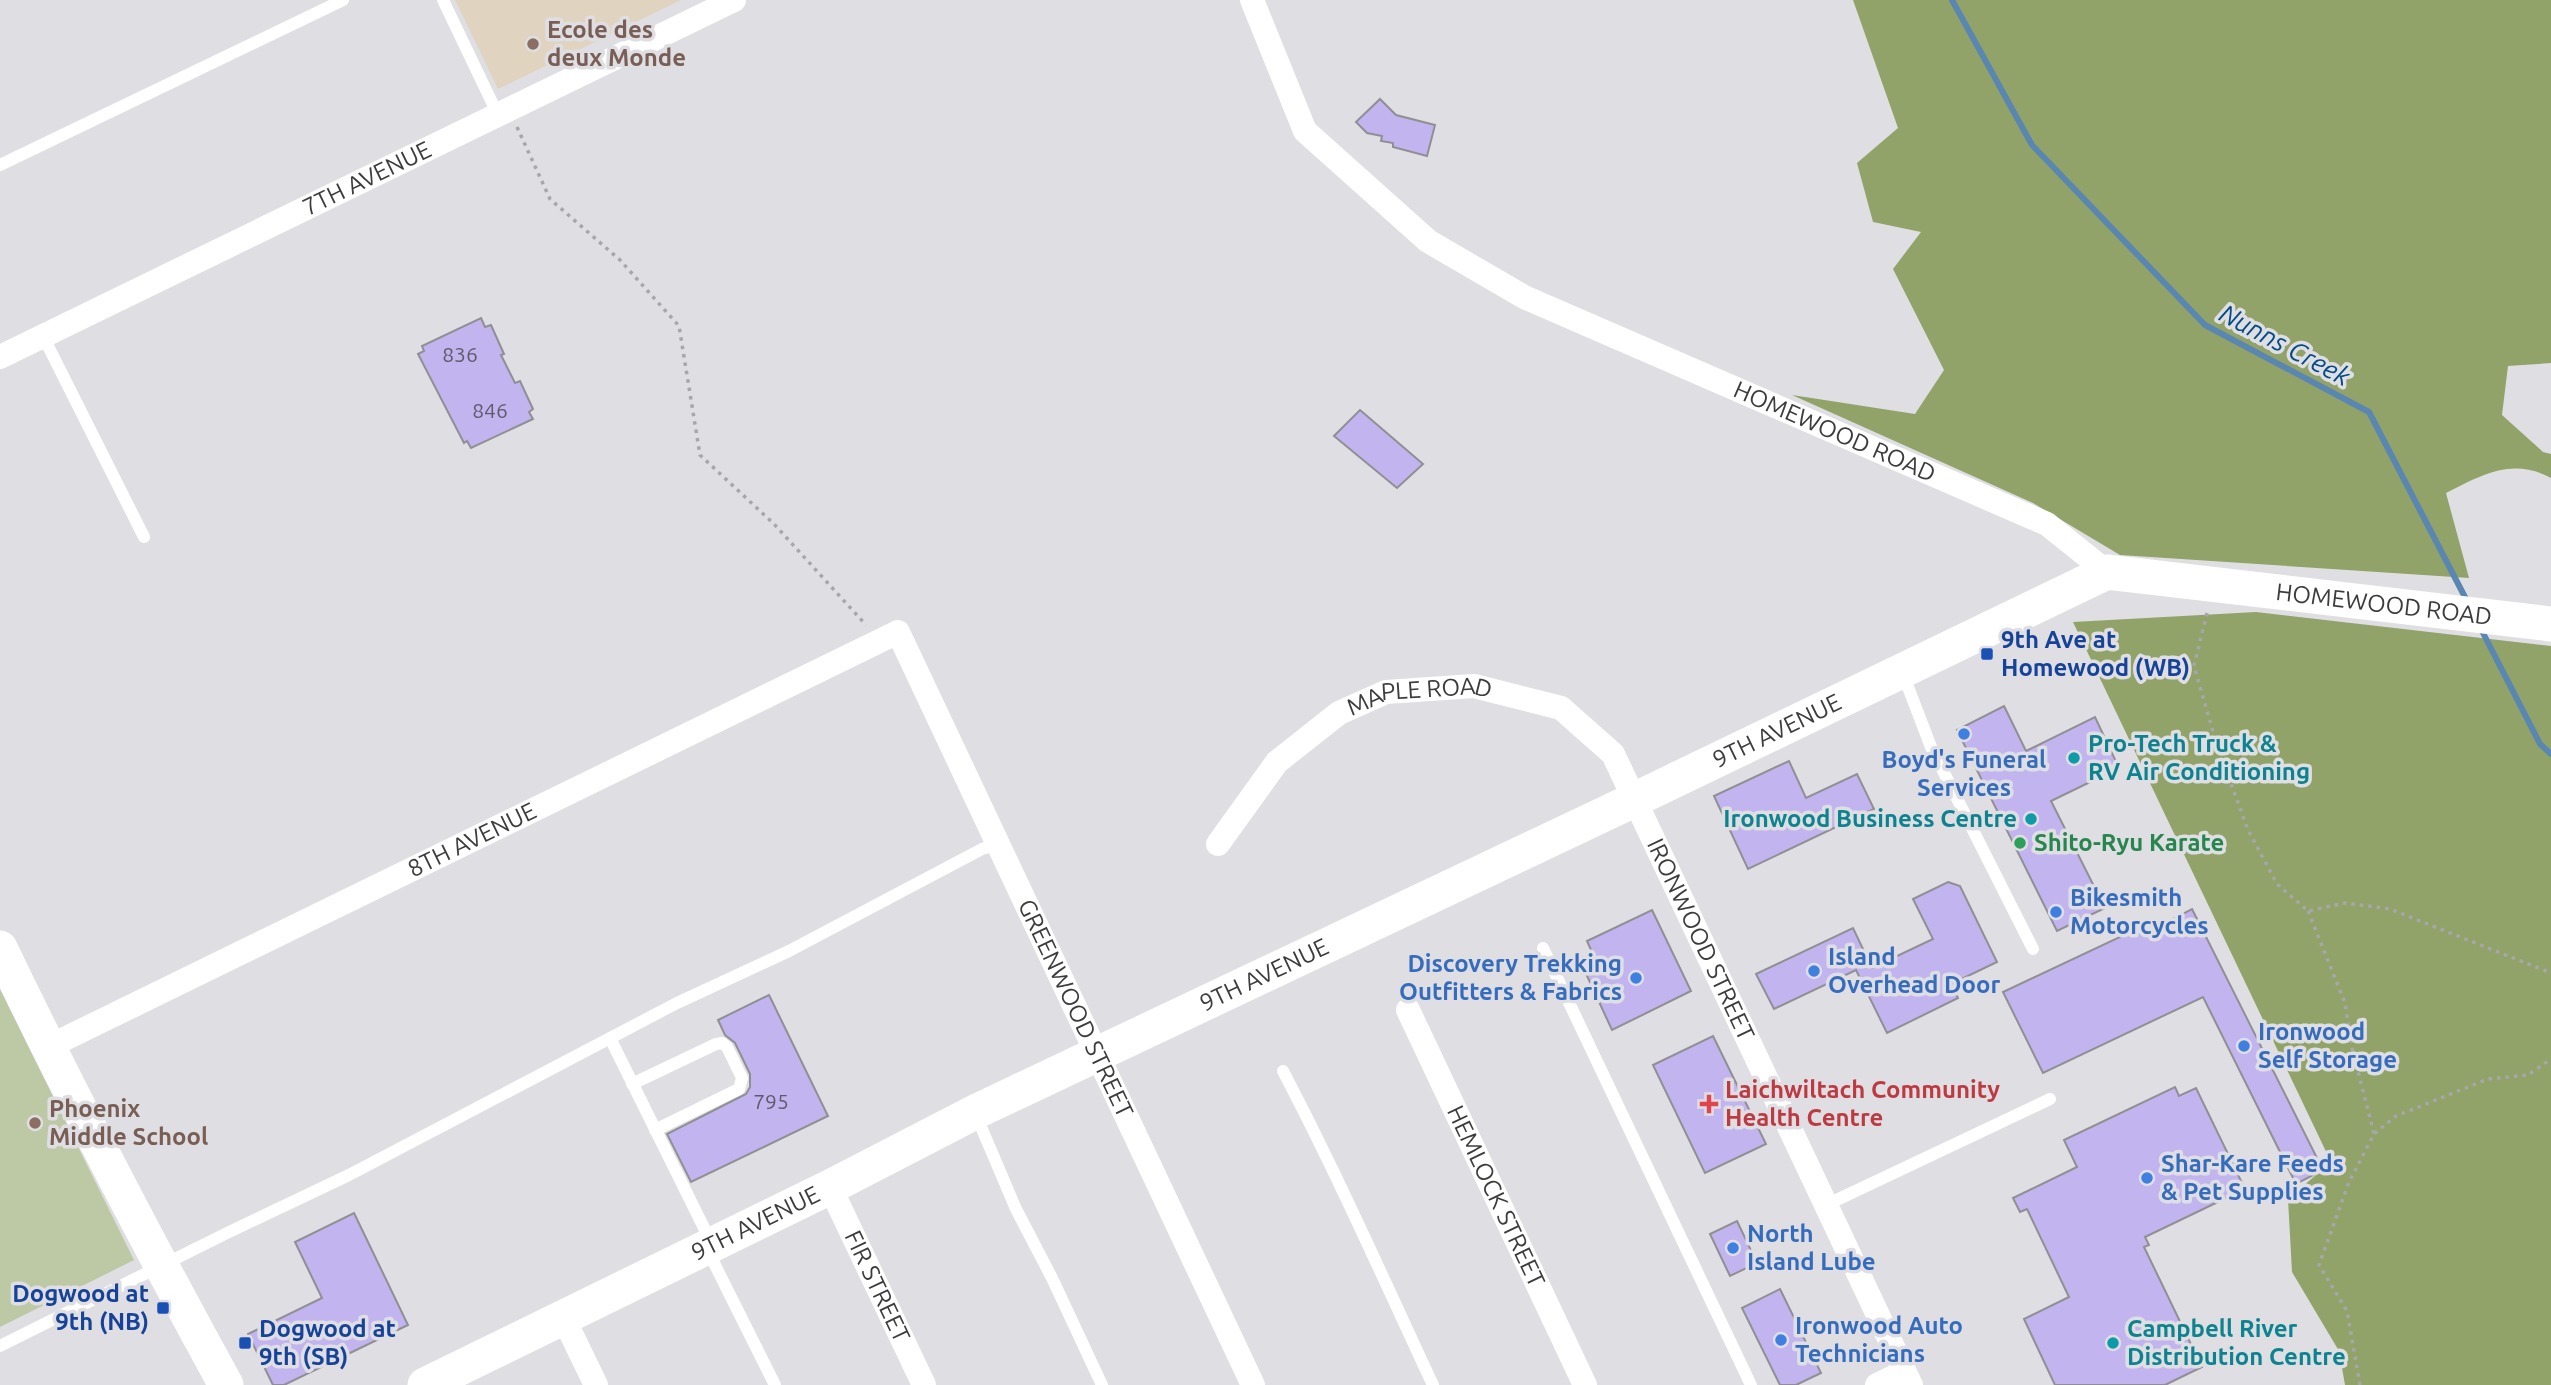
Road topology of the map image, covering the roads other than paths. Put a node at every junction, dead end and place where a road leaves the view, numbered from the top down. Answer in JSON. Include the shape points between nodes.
{"nodes":[{"id":1,"x":343,"y":0,"type":"edge"},
{"id":2,"x":443,"y":0,"type":"edge"},
{"id":3,"x":734,"y":0,"type":"edge"},
{"id":4,"x":1252,"y":0,"type":"edge"},
{"id":5,"x":503,"y":112,"type":"junction"},
{"id":6,"x":0,"y":165,"type":"edge"},
{"id":7,"x":43,"y":336,"type":"junction"},
{"id":8,"x":0,"y":357,"type":"edge"},
{"id":9,"x":144,"y":537,"type":"dead end"},
{"id":10,"x":2107,"y":572,"type":"junction"},
{"id":11,"x":2551,"y":624,"type":"edge"},
{"id":12,"x":888,"y":636,"type":"joint"},
{"id":13,"x":1902,"y":671,"type":"junction"},
{"id":14,"x":1634,"y":800,"type":"junction"},
{"id":15,"x":998,"y":844,"type":"junction"},
{"id":16,"x":1218,"y":844,"type":"dead end"},
{"id":17,"x":0,"y":948,"type":"edge"},
{"id":18,"x":1543,"y":948,"type":"dead end"},
{"id":19,"x":2033,"y":949,"type":"dead end"},
{"id":20,"x":1408,"y":1010,"type":"dead end"},
{"id":21,"x":610,"y":1038,"type":"junction"},
{"id":22,"x":48,"y":1047,"type":"junction"},
{"id":23,"x":1096,"y":1053,"type":"junction"},
{"id":24,"x":1283,"y":1071,"type":"dead end"},
{"id":25,"x":632,"y":1084,"type":"junction"},
{"id":26,"x":2050,"y":1099,"type":"dead end"},
{"id":27,"x":975,"y":1112,"type":"junction"},
{"id":28,"x":655,"y":1130,"type":"junction"},
{"id":29,"x":830,"y":1187,"type":"junction"},
{"id":30,"x":1826,"y":1205,"type":"junction"},
{"id":31,"x":710,"y":1247,"type":"junction"},
{"id":32,"x":160,"y":1266,"type":"junction"},
{"id":33,"x":564,"y":1319,"type":"junction"},
{"id":34,"x":0,"y":1346,"type":"edge"},
{"id":35,"x":1908,"y":1378,"type":"edge"},
{"id":36,"x":226,"y":1385,"type":"edge"},
{"id":37,"x":426,"y":1385,"type":"edge"},
{"id":38,"x":596,"y":1385,"type":"edge"},
{"id":39,"x":775,"y":1385,"type":"edge"},
{"id":40,"x":924,"y":1385,"type":"edge"},
{"id":41,"x":1102,"y":1385,"type":"edge"},
{"id":42,"x":1253,"y":1385,"type":"edge"},
{"id":43,"x":1433,"y":1385,"type":"edge"},
{"id":44,"x":1584,"y":1385,"type":"edge"},
{"id":45,"x":1751,"y":1385,"type":"edge"},
{"id":46,"x":1877,"y":1385,"type":"edge"}],
"edges":[{"from":1,"to":6,"type":"lane"},
{"from":2,"to":5,"type":"lane"},
{"from":3,"to":5,"type":"street","name":"7TH AVENUE"},
{"from":4,"to":10,"type":"street","name":"HOMEWOOD ROAD","via":[[1305,131],[1428,241],[1524,297],[2047,524]]},
{"from":5,"to":7,"type":"street","name":"7TH AVENUE"},
{"from":7,"to":8,"type":"street","name":"7TH AVENUE"},
{"from":7,"to":9,"type":"lane"},
{"from":10,"to":11,"type":"main road","name":"HOMEWOOD ROAD"},
{"from":10,"to":13,"type":"main road","name":"9TH AVENUE"},
{"from":12,"to":15,"type":"street","name":"GREENWOOD STREET"},
{"from":12,"to":22,"type":"street","name":"8TH AVENUE"},
{"from":13,"to":14,"type":"main road","name":"9TH AVENUE"},
{"from":13,"to":19,"type":"lane","via":[[1931,747]]},
{"from":14,"to":16,"type":"street","name":"MAPLE ROAD","via":[[1613,754],[1561,708],[1474,686],[1411,688],[1386,692],[1339,713],[1298,745],[1277,762]]},
{"from":14,"to":23,"type":"main road","name":"9TH AVENUE"},
{"from":14,"to":30,"type":"street","name":"IRONWOOD STREET"},
{"from":15,"to":21,"type":"lane"},
{"from":15,"to":23,"type":"street","name":"GREENWOOD STREET"},
{"from":17,"to":22,"type":"main road"},
{"from":18,"to":45,"type":"lane"},
{"from":20,"to":44,"type":"street","name":"HEMLOCK STREET"},
{"from":21,"to":25,"type":"lane"},
{"from":21,"to":32,"type":"lane","via":[[349,1175]]},
{"from":22,"to":32,"type":"main road"},
{"from":23,"to":27,"type":"main road","name":"9TH AVENUE"},
{"from":23,"to":42,"type":"street","name":"GREENWOOD STREET"},
{"from":24,"to":43,"type":"lane","via":[[1327,1154]]},
{"from":25,"to":28,"type":"lane"},
{"from":25,"to":28,"type":"lane","via":[[716,1044],[727,1046],[742,1078],[739,1089]]},
{"from":26,"to":30,"type":"lane"},
{"from":27,"to":29,"type":"main road","name":"9TH AVENUE"},
{"from":27,"to":41,"type":"lane","via":[[1016,1209]]},
{"from":28,"to":31,"type":"lane"},
{"from":29,"to":31,"type":"main road","name":"9TH AVENUE"},
{"from":29,"to":40,"type":"street","name":"FIR STREET"},
{"from":30,"to":35,"type":"street","name":"IRONWOOD STREET"},
{"from":31,"to":33,"type":"main road","name":"9TH AVENUE"},
{"from":31,"to":39,"type":"lane"},
{"from":32,"to":34,"type":"lane"},
{"from":32,"to":36,"type":"main road"},
{"from":33,"to":37,"type":"main road","name":"9TH AVENUE"},
{"from":33,"to":38,"type":"street"},
{"from":35,"to":46,"type":"street"}]}
